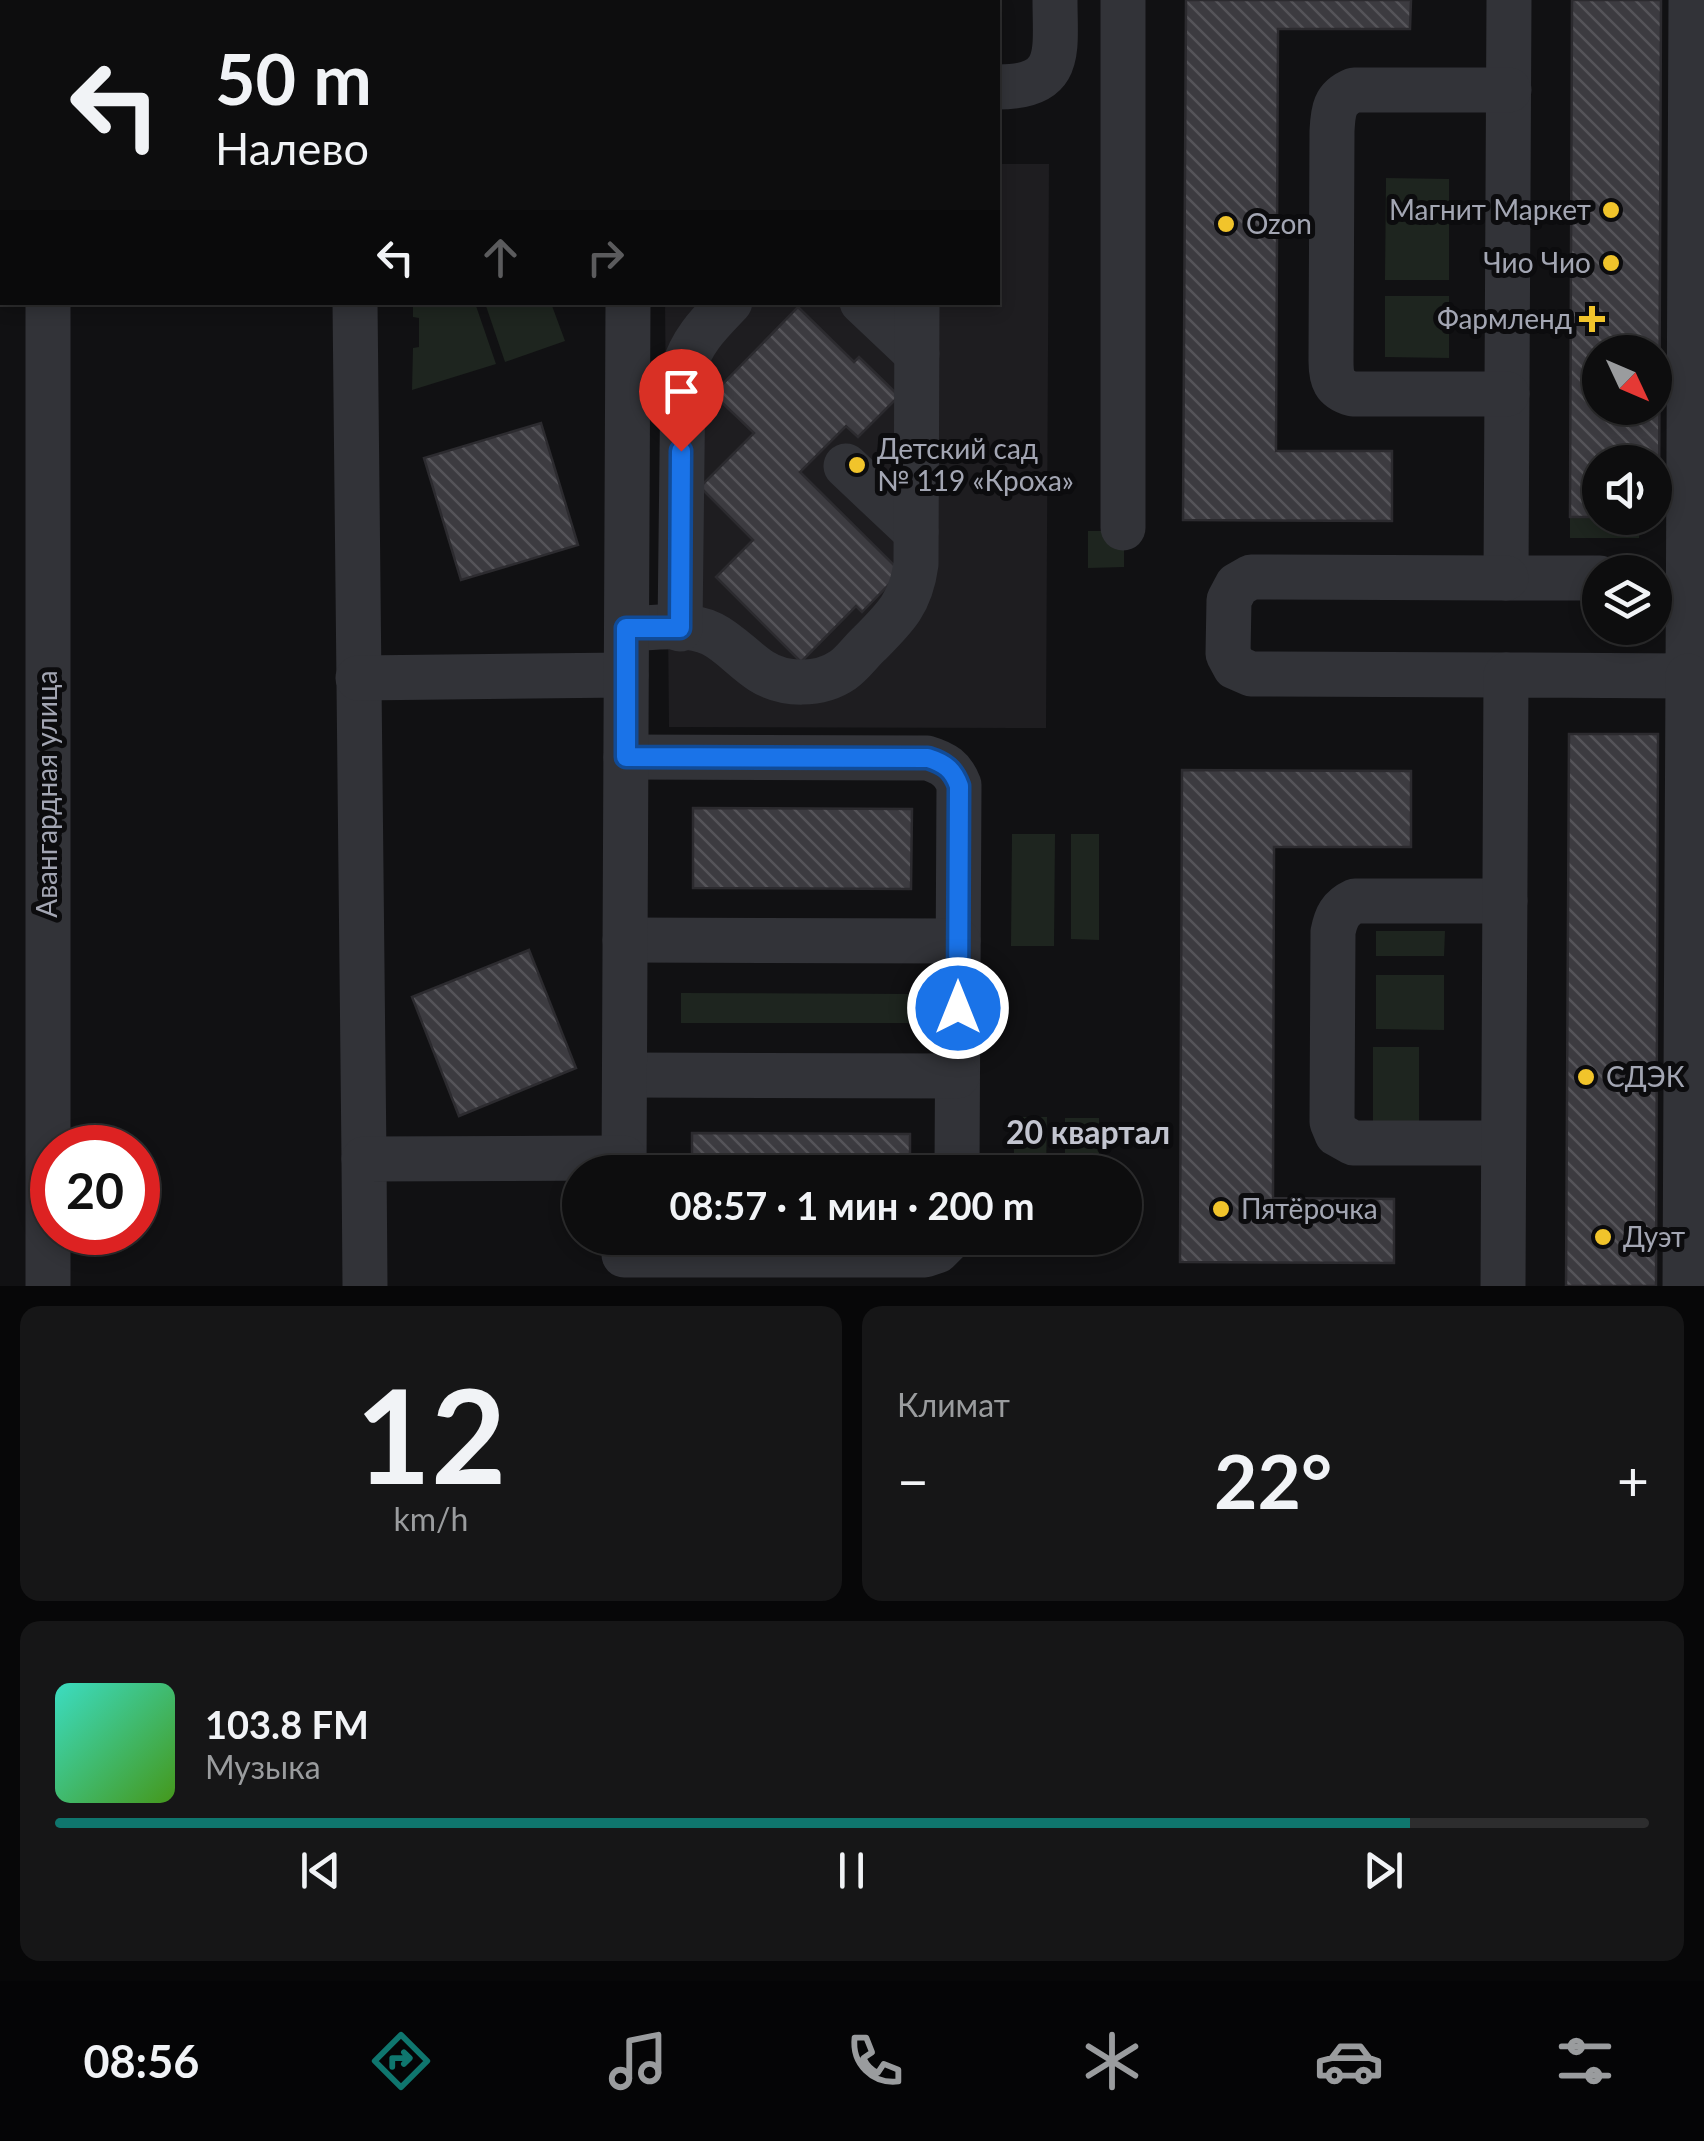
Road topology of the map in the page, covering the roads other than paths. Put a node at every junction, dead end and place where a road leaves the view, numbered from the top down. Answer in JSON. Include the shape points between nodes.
{"nodes":[{"id":1,"x":1055,"y":0,"type":"edge"},
{"id":2,"x":1123,"y":0,"type":"edge"},
{"id":3,"x":1509,"y":0,"type":"edge"},
{"id":4,"x":1691,"y":0,"type":"edge"},
{"id":5,"x":1000,"y":87,"type":"edge"},
{"id":6,"x":1508,"y":90,"type":"junction"},
{"id":7,"x":48,"y":305,"type":"edge"},
{"id":8,"x":356,"y":305,"type":"edge"},
{"id":9,"x":628,"y":305,"type":"edge"},
{"id":10,"x":727,"y":305,"type":"edge"},
{"id":11,"x":865,"y":305,"type":"edge"},
{"id":12,"x":917,"y":305,"type":"edge"},
{"id":13,"x":917,"y":354,"type":"junction"},
{"id":14,"x":1508,"y":394,"type":"junction"},
{"id":15,"x":846,"y":466,"type":"dead end"},
{"id":16,"x":1123,"y":528,"type":"dead end"},
{"id":17,"x":916,"y":532,"type":"junction"},
{"id":18,"x":1506,"y":578,"type":"junction"},
{"id":19,"x":1582,"y":578,"type":"edge"},
{"id":20,"x":1682,"y":578,"type":"edge"},
{"id":21,"x":626,"y":628,"type":"junction"},
{"id":22,"x":680,"y":628,"type":"junction"},
{"id":23,"x":626,"y":674,"type":"junction"},
{"id":24,"x":1506,"y":675,"type":"junction"},
{"id":25,"x":1688,"y":676,"type":"junction"},
{"id":26,"x":358,"y":678,"type":"junction"},
{"id":27,"x":626,"y":757,"type":"junction"},
{"id":28,"x":1505,"y":901,"type":"junction"},
{"id":29,"x":625,"y":940,"type":"junction"},
{"id":30,"x":958,"y":940,"type":"junction"},
{"id":31,"x":625,"y":1076,"type":"junction"},
{"id":32,"x":957,"y":1076,"type":"junction"},
{"id":33,"x":1504,"y":1143,"type":"junction"},
{"id":34,"x":624,"y":1155,"type":"edge"},
{"id":35,"x":957,"y":1155,"type":"edge"},
{"id":36,"x":364,"y":1159,"type":"junction"},
{"id":37,"x":562,"y":1164,"type":"edge"},
{"id":38,"x":927,"y":1255,"type":"edge"},
{"id":39,"x":624,"y":1259,"type":"edge"},
{"id":40,"x":881,"y":1271,"type":"edge"},
{"id":41,"x":48,"y":1286,"type":"edge"},
{"id":42,"x":365,"y":1286,"type":"edge"},
{"id":43,"x":1503,"y":1286,"type":"edge"},
{"id":44,"x":1686,"y":1286,"type":"edge"}],
"edges":[{"from":1,"to":5,"type":"street","via":[[1055,53],[1047,71],[1031,84]]},
{"from":2,"to":16,"type":"street"},
{"from":3,"to":6,"type":"street"},
{"from":4,"to":20,"type":"street"},
{"from":6,"to":14,"type":"street"},
{"from":6,"to":14,"type":"street","via":[[1354,90],[1340,98],[1333,113],[1331,342],[1331,378],[1343,392]]},
{"from":7,"to":41,"type":"street","name":"Авангардная улица"},
{"from":8,"to":26,"type":"street"},
{"from":9,"to":21,"type":"street"},
{"from":10,"to":22,"type":"street","via":[[700,332],[682,370]]},
{"from":11,"to":13,"type":"street"},
{"from":12,"to":13,"type":"street"},
{"from":13,"to":17,"type":"street"},
{"from":14,"to":18,"type":"street"},
{"from":15,"to":17,"type":"street"},
{"from":17,"to":22,"type":"street","via":[[916,564],[898,615],[831,676],[782,680],[711,634]]},
{"from":18,"to":19,"type":"street"},
{"from":18,"to":24,"type":"street","via":[[1252,577],[1236,585],[1229,600],[1228,654],[1251,674]]},
{"from":20,"to":25,"type":"street"},
{"from":21,"to":22,"type":"street"},
{"from":21,"to":23,"type":"street"},
{"from":23,"to":26,"type":"street"},
{"from":23,"to":27,"type":"street"},
{"from":24,"to":25,"type":"street"},
{"from":24,"to":28,"type":"street"},
{"from":25,"to":44,"type":"street"},
{"from":26,"to":36,"type":"street"},
{"from":27,"to":29,"type":"street"},
{"from":27,"to":30,"type":"street","via":[[940,762],[959,786]]},
{"from":28,"to":33,"type":"street"},
{"from":28,"to":33,"type":"street","via":[[1354,901],[1340,911],[1333,932],[1332,1102],[1334,1128],[1353,1143]]},
{"from":29,"to":30,"type":"street"},
{"from":29,"to":31,"type":"street"},
{"from":30,"to":32,"type":"street"},
{"from":31,"to":32,"type":"street"},
{"from":31,"to":34,"type":"street"},
{"from":32,"to":35,"type":"street"},
{"from":33,"to":43,"type":"street"},
{"from":36,"to":37,"type":"street"},
{"from":36,"to":42,"type":"street"},
{"from":38,"to":40,"type":"street"},
{"from":39,"to":40,"type":"street"}]}
